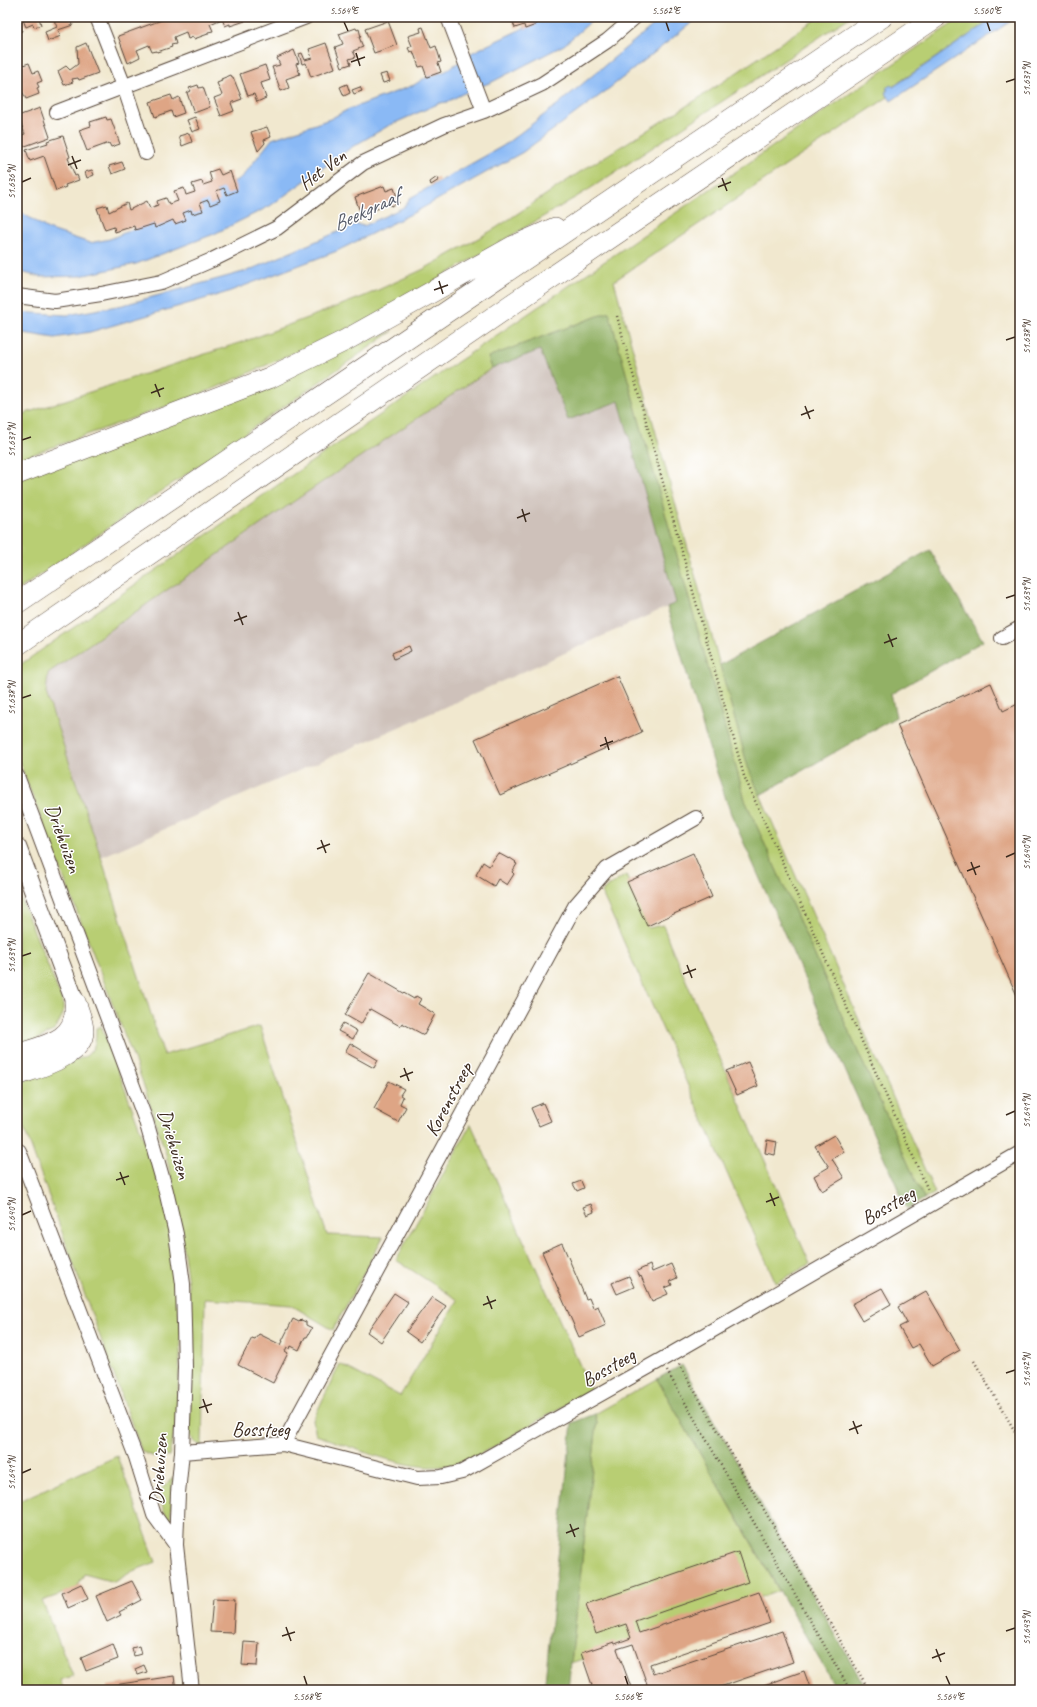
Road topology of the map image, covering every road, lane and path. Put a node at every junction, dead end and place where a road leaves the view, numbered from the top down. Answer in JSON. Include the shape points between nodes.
{"nodes":[{"id":1,"x":97,"y":17,"type":"edge"},
{"id":2,"x":306,"y":17,"type":"edge"},
{"id":3,"x":448,"y":17,"type":"edge"},
{"id":4,"x":634,"y":17,"type":"edge"},
{"id":5,"x":882,"y":17,"type":"edge"},
{"id":6,"x":936,"y":17,"type":"edge"},
{"id":7,"x":124,"y":86,"type":"junction"},
{"id":8,"x":484,"y":111,"type":"junction"},
{"id":9,"x":57,"y":112,"type":"dead end"},
{"id":10,"x":146,"y":153,"type":"dead end"},
{"id":11,"x":600,"y":208,"type":"junction"},
{"id":12,"x":17,"y":296,"type":"edge"},
{"id":13,"x":617,"y":316,"type":"dead end"},
{"id":14,"x":17,"y":474,"type":"edge"},
{"id":15,"x":17,"y":604,"type":"edge"},
{"id":16,"x":1020,"y":628,"type":"edge"},
{"id":17,"x":1002,"y":638,"type":"dead end"},
{"id":18,"x":17,"y":645,"type":"edge"},
{"id":19,"x":17,"y":776,"type":"edge"},
{"id":20,"x":696,"y":818,"type":"dead end"},
{"id":21,"x":17,"y":847,"type":"edge"},
{"id":22,"x":75,"y":1002,"type":"junction"},
{"id":23,"x":17,"y":1055,"type":"edge"},
{"id":24,"x":17,"y":1075,"type":"edge"},
{"id":25,"x":19,"y":1151,"type":"dead end"},
{"id":26,"x":1020,"y":1153,"type":"edge"},
{"id":27,"x":933,"y":1202,"type":"junction"},
{"id":28,"x":673,"y":1352,"type":"junction"},
{"id":29,"x":661,"y":1360,"type":"junction"},
{"id":30,"x":974,"y":1361,"type":"dead end"},
{"id":31,"x":1020,"y":1440,"type":"edge"},
{"id":32,"x":283,"y":1444,"type":"junction"},
{"id":33,"x":182,"y":1452,"type":"junction"},
{"id":34,"x":176,"y":1545,"type":"junction"},
{"id":35,"x":192,"y":1690,"type":"edge"},
{"id":36,"x":850,"y":1690,"type":"edge"},
{"id":37,"x":869,"y":1690,"type":"edge"}],
"edges":[{"from":1,"to":7,"type":"street"},
{"from":2,"to":7,"type":"street"},
{"from":3,"to":8,"type":"street"},
{"from":4,"to":8,"type":"street","name":"Het Ven","via":[[607,41],[542,84]]},
{"from":5,"to":11,"type":"highway"},
{"from":6,"to":18,"type":"highway","via":[[511,305]]},
{"from":7,"to":9,"type":"street"},
{"from":7,"to":10,"type":"street"},
{"from":8,"to":12,"type":"street","name":"Het Ven","via":[[444,125],[363,163],[277,228],[161,282],[55,301]]},
{"from":11,"to":14,"type":"highway","via":[[514,246],[352,337],[269,378]]},
{"from":11,"to":15,"type":"highway"},
{"from":13,"to":27,"type":"path","via":[[744,776]]},
{"from":16,"to":17,"type":"street"},
{"from":19,"to":33,"type":"street","name":"Driehuizen","via":[[146,1121],[166,1191],[176,1234],[183,1284],[185,1367]]},
{"from":20,"to":32,"type":"street","name":"Korenstreep","via":[[607,869],[575,906]]},
{"from":21,"to":22,"type":"main road"},
{"from":22,"to":23,"type":"highway","via":[[74,1021],[66,1035]]},
{"from":22,"to":24,"type":"highway","via":[[83,1027],[83,1035],[78,1043],[59,1059]]},
{"from":25,"to":34,"type":"street","name":"Driehuizen","via":[[136,1457],[154,1515]]},
{"from":26,"to":27,"type":"street","name":"Bossteeg"},
{"from":27,"to":28,"type":"street","name":"Bossteeg"},
{"from":28,"to":29,"type":"street","name":"Bossteeg"},
{"from":28,"to":37,"type":"path"},
{"from":29,"to":32,"type":"street","name":"Bossteeg","via":[[462,1472],[441,1478],[417,1478]]},
{"from":29,"to":36,"type":"path"},
{"from":30,"to":31,"type":"path"},
{"from":32,"to":33,"type":"street","name":"Bossteeg"},
{"from":33,"to":34,"type":"street","name":"Driehuizen"},
{"from":34,"to":35,"type":"street","name":"Driehuizen"}]}
